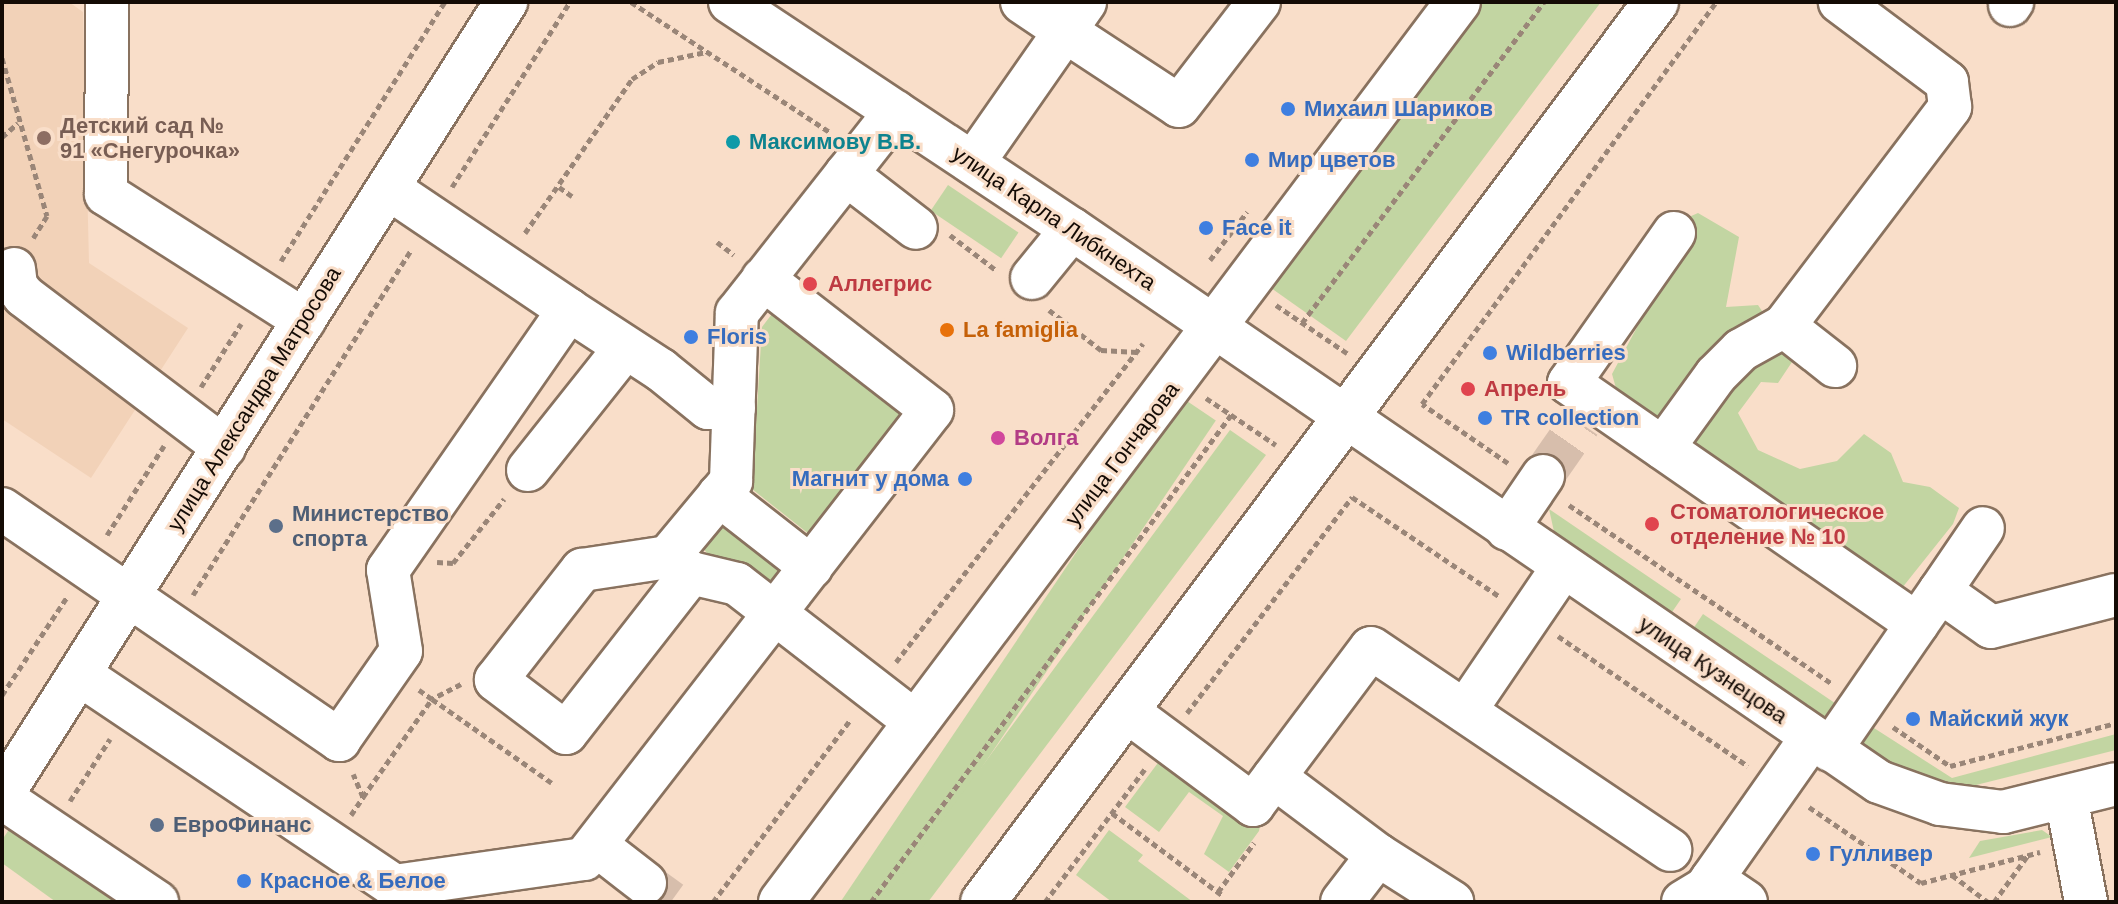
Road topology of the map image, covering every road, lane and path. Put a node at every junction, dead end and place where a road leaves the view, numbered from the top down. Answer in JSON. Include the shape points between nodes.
{"nodes":[{"id":1,"x":107,"y":2,"type":"edge"},
{"id":2,"x":445,"y":2,"type":"edge"},
{"id":3,"x":506,"y":2,"type":"edge"},
{"id":4,"x":570,"y":2,"type":"edge"},
{"id":5,"x":631,"y":2,"type":"edge"},
{"id":6,"x":730,"y":2,"type":"edge"},
{"id":7,"x":1022,"y":2,"type":"edge"},
{"id":8,"x":1259,"y":2,"type":"edge"},
{"id":9,"x":1458,"y":2,"type":"edge"},
{"id":10,"x":1544,"y":2,"type":"edge"},
{"id":11,"x":1656,"y":2,"type":"edge"},
{"id":12,"x":1716,"y":2,"type":"edge"},
{"id":13,"x":1840,"y":2,"type":"edge"},
{"id":14,"x":1075,"y":16,"type":"edge"},
{"id":15,"x":707,"y":52,"type":"junction"},
{"id":16,"x":2,"y":58,"type":"edge"},
{"id":17,"x":895,"y":112,"type":"junction"},
{"id":18,"x":18,"y":123,"type":"junction"},
{"id":19,"x":2,"y":137,"type":"edge"},
{"id":20,"x":973,"y":163,"type":"junction"},
{"id":21,"x":852,"y":167,"type":"junction"},
{"id":22,"x":559,"y":187,"type":"junction"},
{"id":23,"x":388,"y":188,"type":"junction"},
{"id":24,"x":572,"y":196,"type":"dead end"},
{"id":25,"x":433,"y":218,"type":"junction"},
{"id":26,"x":930,"y":229,"type":"joint"},
{"id":27,"x":1072,"y":229,"type":"junction"},
{"id":28,"x":1674,"y":233,"type":"dead end"},
{"id":29,"x":526,"y":234,"type":"dead end"},
{"id":30,"x":14,"y":269,"type":"joint"},
{"id":31,"x":763,"y":279,"type":"junction"},
{"id":32,"x":1026,"y":286,"type":"junction"},
{"id":33,"x":261,"y":292,"type":"junction"},
{"id":34,"x":1268,"y":300,"type":"dead end"},
{"id":35,"x":569,"y":310,"type":"junction"},
{"id":36,"x":304,"y":320,"type":"junction"},
{"id":37,"x":1302,"y":323,"type":"junction"},
{"id":38,"x":1784,"y":326,"type":"junction"},
{"id":39,"x":1216,"y":329,"type":"junction"},
{"id":40,"x":1143,"y":344,"type":"dead end"},
{"id":41,"x":625,"y":348,"type":"junction"},
{"id":42,"x":1137,"y":352,"type":"junction"},
{"id":43,"x":1353,"y":358,"type":"dead end"},
{"id":44,"x":1835,"y":366,"type":"dead end"},
{"id":45,"x":1199,"y":393,"type":"dead end"},
{"id":46,"x":734,"y":408,"type":"junction"},
{"id":47,"x":1231,"y":415,"type":"junction"},
{"id":48,"x":183,"y":416,"type":"junction"},
{"id":49,"x":1346,"y":419,"type":"junction"},
{"id":50,"x":1276,"y":445,"type":"dead end"},
{"id":51,"x":224,"y":447,"type":"junction"},
{"id":52,"x":1663,"y":448,"type":"junction"},
{"id":53,"x":528,"y":470,"type":"joint"},
{"id":54,"x":1541,"y":480,"type":"junction"},
{"id":55,"x":719,"y":495,"type":"junction"},
{"id":56,"x":2,"y":509,"type":"edge"},
{"id":57,"x":1983,"y":528,"type":"dead end"},
{"id":58,"x":1507,"y":529,"type":"junction"},
{"id":59,"x":453,"y":563,"type":"dead end"},
{"id":60,"x":87,"y":567,"type":"junction"},
{"id":61,"x":811,"y":567,"type":"junction"},
{"id":62,"x":1563,"y":567,"type":"junction"},
{"id":63,"x":130,"y":595,"type":"junction"},
{"id":64,"x":2116,"y":595,"type":"edge"},
{"id":65,"x":1928,"y":608,"type":"junction"},
{"id":66,"x":775,"y":613,"type":"junction"},
{"id":67,"x":1529,"y":617,"type":"junction"},
{"id":68,"x":175,"y":624,"type":"junction"},
{"id":69,"x":79,"y":674,"type":"junction"},
{"id":70,"x":874,"y":689,"type":"junction"},
{"id":71,"x":2,"y":695,"type":"edge"},
{"id":72,"x":432,"y":699,"type":"dead end"},
{"id":73,"x":124,"y":705,"type":"junction"},
{"id":74,"x":1861,"y":705,"type":"junction"},
{"id":75,"x":1465,"y":711,"type":"junction"},
{"id":76,"x":1128,"y":712,"type":"junction"},
{"id":77,"x":917,"y":723,"type":"junction"},
{"id":78,"x":2116,"y":723,"type":"edge"},
{"id":79,"x":339,"y":740,"type":"junction"},
{"id":80,"x":1167,"y":740,"type":"junction"},
{"id":81,"x":400,"y":743,"type":"dead end"},
{"id":82,"x":1821,"y":744,"type":"junction"},
{"id":83,"x":552,"y":783,"type":"dead end"},
{"id":84,"x":2116,"y":784,"type":"edge"},
{"id":85,"x":1777,"y":786,"type":"junction"},
{"id":86,"x":1264,"y":791,"type":"junction"},
{"id":87,"x":2,"y":797,"type":"edge"},
{"id":88,"x":363,"y":797,"type":"junction"},
{"id":89,"x":2066,"y":797,"type":"junction"},
{"id":90,"x":1112,"y":813,"type":"junction"},
{"id":91,"x":51,"y":830,"type":"junction"},
{"id":92,"x":2076,"y":843,"type":"junction"},
{"id":93,"x":331,"y":845,"type":"junction"},
{"id":94,"x":596,"y":845,"type":"junction"},
{"id":95,"x":1670,"y":850,"type":"dead end"},
{"id":96,"x":1378,"y":855,"type":"junction"},
{"id":97,"x":2028,"y":855,"type":"junction"},
{"id":98,"x":1952,"y":875,"type":"junction"},
{"id":99,"x":645,"y":883,"type":"tunnel mouth"},
{"id":100,"x":1698,"y":890,"type":"edge"},
{"id":101,"x":1222,"y":895,"type":"dead end"},
{"id":102,"x":2088,"y":901,"type":"edge"},
{"id":103,"x":157,"y":902,"type":"edge"},
{"id":104,"x":713,"y":902,"type":"edge"},
{"id":105,"x":781,"y":902,"type":"edge"},
{"id":106,"x":871,"y":902,"type":"edge"},
{"id":107,"x":983,"y":902,"type":"edge"},
{"id":108,"x":1045,"y":902,"type":"edge"},
{"id":109,"x":1342,"y":902,"type":"edge"},
{"id":110,"x":1452,"y":902,"type":"edge"},
{"id":111,"x":1746,"y":902,"type":"edge"},
{"id":112,"x":1988,"y":902,"type":"edge"},
{"id":113,"x":1994,"y":902,"type":"edge"}],
"edges":[{"from":1,"to":33,"type":"street","via":[[106,194]]},
{"from":2,"to":33,"type":"path"},
{"from":3,"to":23,"type":"street","name":"улица Александра Матросова"},
{"from":4,"to":25,"type":"path"},
{"from":5,"to":15,"type":"path"},
{"from":6,"to":17,"type":"street","name":"улица Карла Либкнехта"},
{"from":7,"to":14,"type":"street"},
{"from":8,"to":14,"type":"street","via":[[1179,106]]},
{"from":9,"to":39,"type":"main road","name":"улица Гончарова"},
{"from":10,"to":37,"type":"path"},
{"from":11,"to":49,"type":"main road"},
{"from":12,"to":54,"type":"path","via":[[1422,404]]},
{"from":13,"to":38,"type":"street","via":[[1947,82],[1950,107]]},
{"from":14,"to":20,"type":"street"},
{"from":15,"to":21,"type":"path","via":[[846,143]]},
{"from":15,"to":22,"type":"path","via":[[658,62],[632,79]]},
{"from":16,"to":18,"type":"path"},
{"from":17,"to":20,"type":"street","name":"улица Карла Либкнехта"},
{"from":17,"to":21,"type":"street"},
{"from":18,"to":19,"type":"path"},
{"from":18,"to":30,"type":"path","via":[[47,216]]},
{"from":20,"to":27,"type":"street","name":"улица Карла Либкнехта"},
{"from":21,"to":26,"type":"street"},
{"from":21,"to":31,"type":"street"},
{"from":22,"to":24,"type":"path"},
{"from":22,"to":29,"type":"path"},
{"from":23,"to":25,"type":"street"},
{"from":23,"to":36,"type":"street","name":"улица Александра Матросова"},
{"from":25,"to":35,"type":"street"},
{"from":25,"to":68,"type":"path"},
{"from":26,"to":32,"type":"path"},
{"from":27,"to":32,"type":"street"},
{"from":27,"to":39,"type":"street","name":"улица Карла Либкнехта"},
{"from":28,"to":52,"type":"street","via":[[1569,383],[1588,412]]},
{"from":30,"to":48,"type":"street","via":[[16,286],[24,296]]},
{"from":31,"to":46,"type":"street","via":[[737,313]]},
{"from":31,"to":61,"type":"street","via":[[932,410]]},
{"from":32,"to":42,"type":"path","via":[[1101,350]]},
{"from":33,"to":36,"type":"street"},
{"from":33,"to":48,"type":"path"},
{"from":34,"to":37,"type":"path"},
{"from":35,"to":41,"type":"street"},
{"from":35,"to":79,"type":"street","via":[[388,570],[401,651]]},
{"from":36,"to":51,"type":"street","name":"улица Александра Матросова"},
{"from":37,"to":43,"type":"path"},
{"from":38,"to":44,"type":"street"},
{"from":38,"to":52,"type":"street","via":[[1741,350],[1716,375]]},
{"from":39,"to":49,"type":"street","name":"улица Карла Либкнехта"},
{"from":39,"to":77,"type":"main road","name":"улица Гончарова"},
{"from":40,"to":42,"type":"path"},
{"from":41,"to":46,"type":"street","via":[[708,408]]},
{"from":41,"to":53,"type":"street"},
{"from":42,"to":70,"type":"path"},
{"from":45,"to":47,"type":"path"},
{"from":46,"to":55,"type":"street","via":[[731,481]]},
{"from":47,"to":50,"type":"path"},
{"from":47,"to":106,"type":"path"},
{"from":48,"to":51,"type":"street"},
{"from":48,"to":60,"type":"path"},
{"from":49,"to":58,"type":"street","name":"улица Кузнецова"},
{"from":49,"to":76,"type":"main road"},
{"from":51,"to":63,"type":"street","name":"улица Александра Матросова"},
{"from":52,"to":65,"type":"street"},
{"from":53,"to":59,"type":"path"},
{"from":54,"to":58,"type":"street"},
{"from":54,"to":74,"type":"path"},
{"from":55,"to":61,"type":"street"},
{"from":55,"to":66,"type":"street","via":[[680,565],[737,584]]},
{"from":56,"to":60,"type":"street"},
{"from":57,"to":65,"type":"street"},
{"from":58,"to":62,"type":"street","name":"улица Кузнецова"},
{"from":60,"to":63,"type":"street"},
{"from":60,"to":71,"type":"path"},
{"from":61,"to":66,"type":"street"},
{"from":62,"to":67,"type":"street"},
{"from":62,"to":82,"type":"street","name":"улица Кузнецова"},
{"from":63,"to":68,"type":"street"},
{"from":63,"to":69,"type":"street","name":"улица Александра Матросова"},
{"from":64,"to":65,"type":"street","via":[[1991,627]]},
{"from":65,"to":74,"type":"street"},
{"from":66,"to":70,"type":"street"},
{"from":66,"to":94,"type":"street"},
{"from":67,"to":75,"type":"street"},
{"from":67,"to":80,"type":"path","via":[[1352,497]]},
{"from":67,"to":85,"type":"path"},
{"from":68,"to":79,"type":"street"},
{"from":69,"to":73,"type":"street"},
{"from":69,"to":87,"type":"street","name":"улица Александра Матросова"},
{"from":70,"to":77,"type":"street"},
{"from":70,"to":104,"type":"path"},
{"from":72,"to":83,"type":"path"},
{"from":73,"to":91,"type":"path","via":[[117,728]]},
{"from":73,"to":93,"type":"street"},
{"from":74,"to":78,"type":"path","via":[[1950,766]]},
{"from":74,"to":82,"type":"street"},
{"from":75,"to":86,"type":"street","via":[[1371,648]]},
{"from":75,"to":95,"type":"street"},
{"from":76,"to":80,"type":"street"},
{"from":76,"to":107,"type":"main road"},
{"from":77,"to":105,"type":"main road","name":"улица Гончарова"},
{"from":79,"to":88,"type":"path"},
{"from":80,"to":86,"type":"street"},
{"from":80,"to":90,"type":"path"},
{"from":81,"to":88,"type":"path"},
{"from":82,"to":85,"type":"street"},
{"from":82,"to":89,"type":"street","name":"улица Кузнецова","via":[[1879,782],[1940,804],[2003,812]]},
{"from":84,"to":89,"type":"street","name":"улица Кузнецова"},
{"from":85,"to":98,"type":"path","via":[[1921,883]]},
{"from":85,"to":100,"type":"street"},
{"from":86,"to":96,"type":"street"},
{"from":87,"to":91,"type":"street"},
{"from":88,"to":93,"type":"path"},
{"from":89,"to":92,"type":"street"},
{"from":90,"to":101,"type":"path"},
{"from":90,"to":108,"type":"path"},
{"from":91,"to":103,"type":"street"},
{"from":92,"to":97,"type":"path"},
{"from":92,"to":102,"type":"street"},
{"from":93,"to":94,"type":"street","via":[[394,886],[584,859]]},
{"from":94,"to":99,"type":"street"},
{"from":96,"to":109,"type":"street"},
{"from":96,"to":110,"type":"street"},
{"from":97,"to":98,"type":"path"},
{"from":97,"to":113,"type":"path"},
{"from":98,"to":112,"type":"path"},
{"from":100,"to":111,"type":"street"}]}
